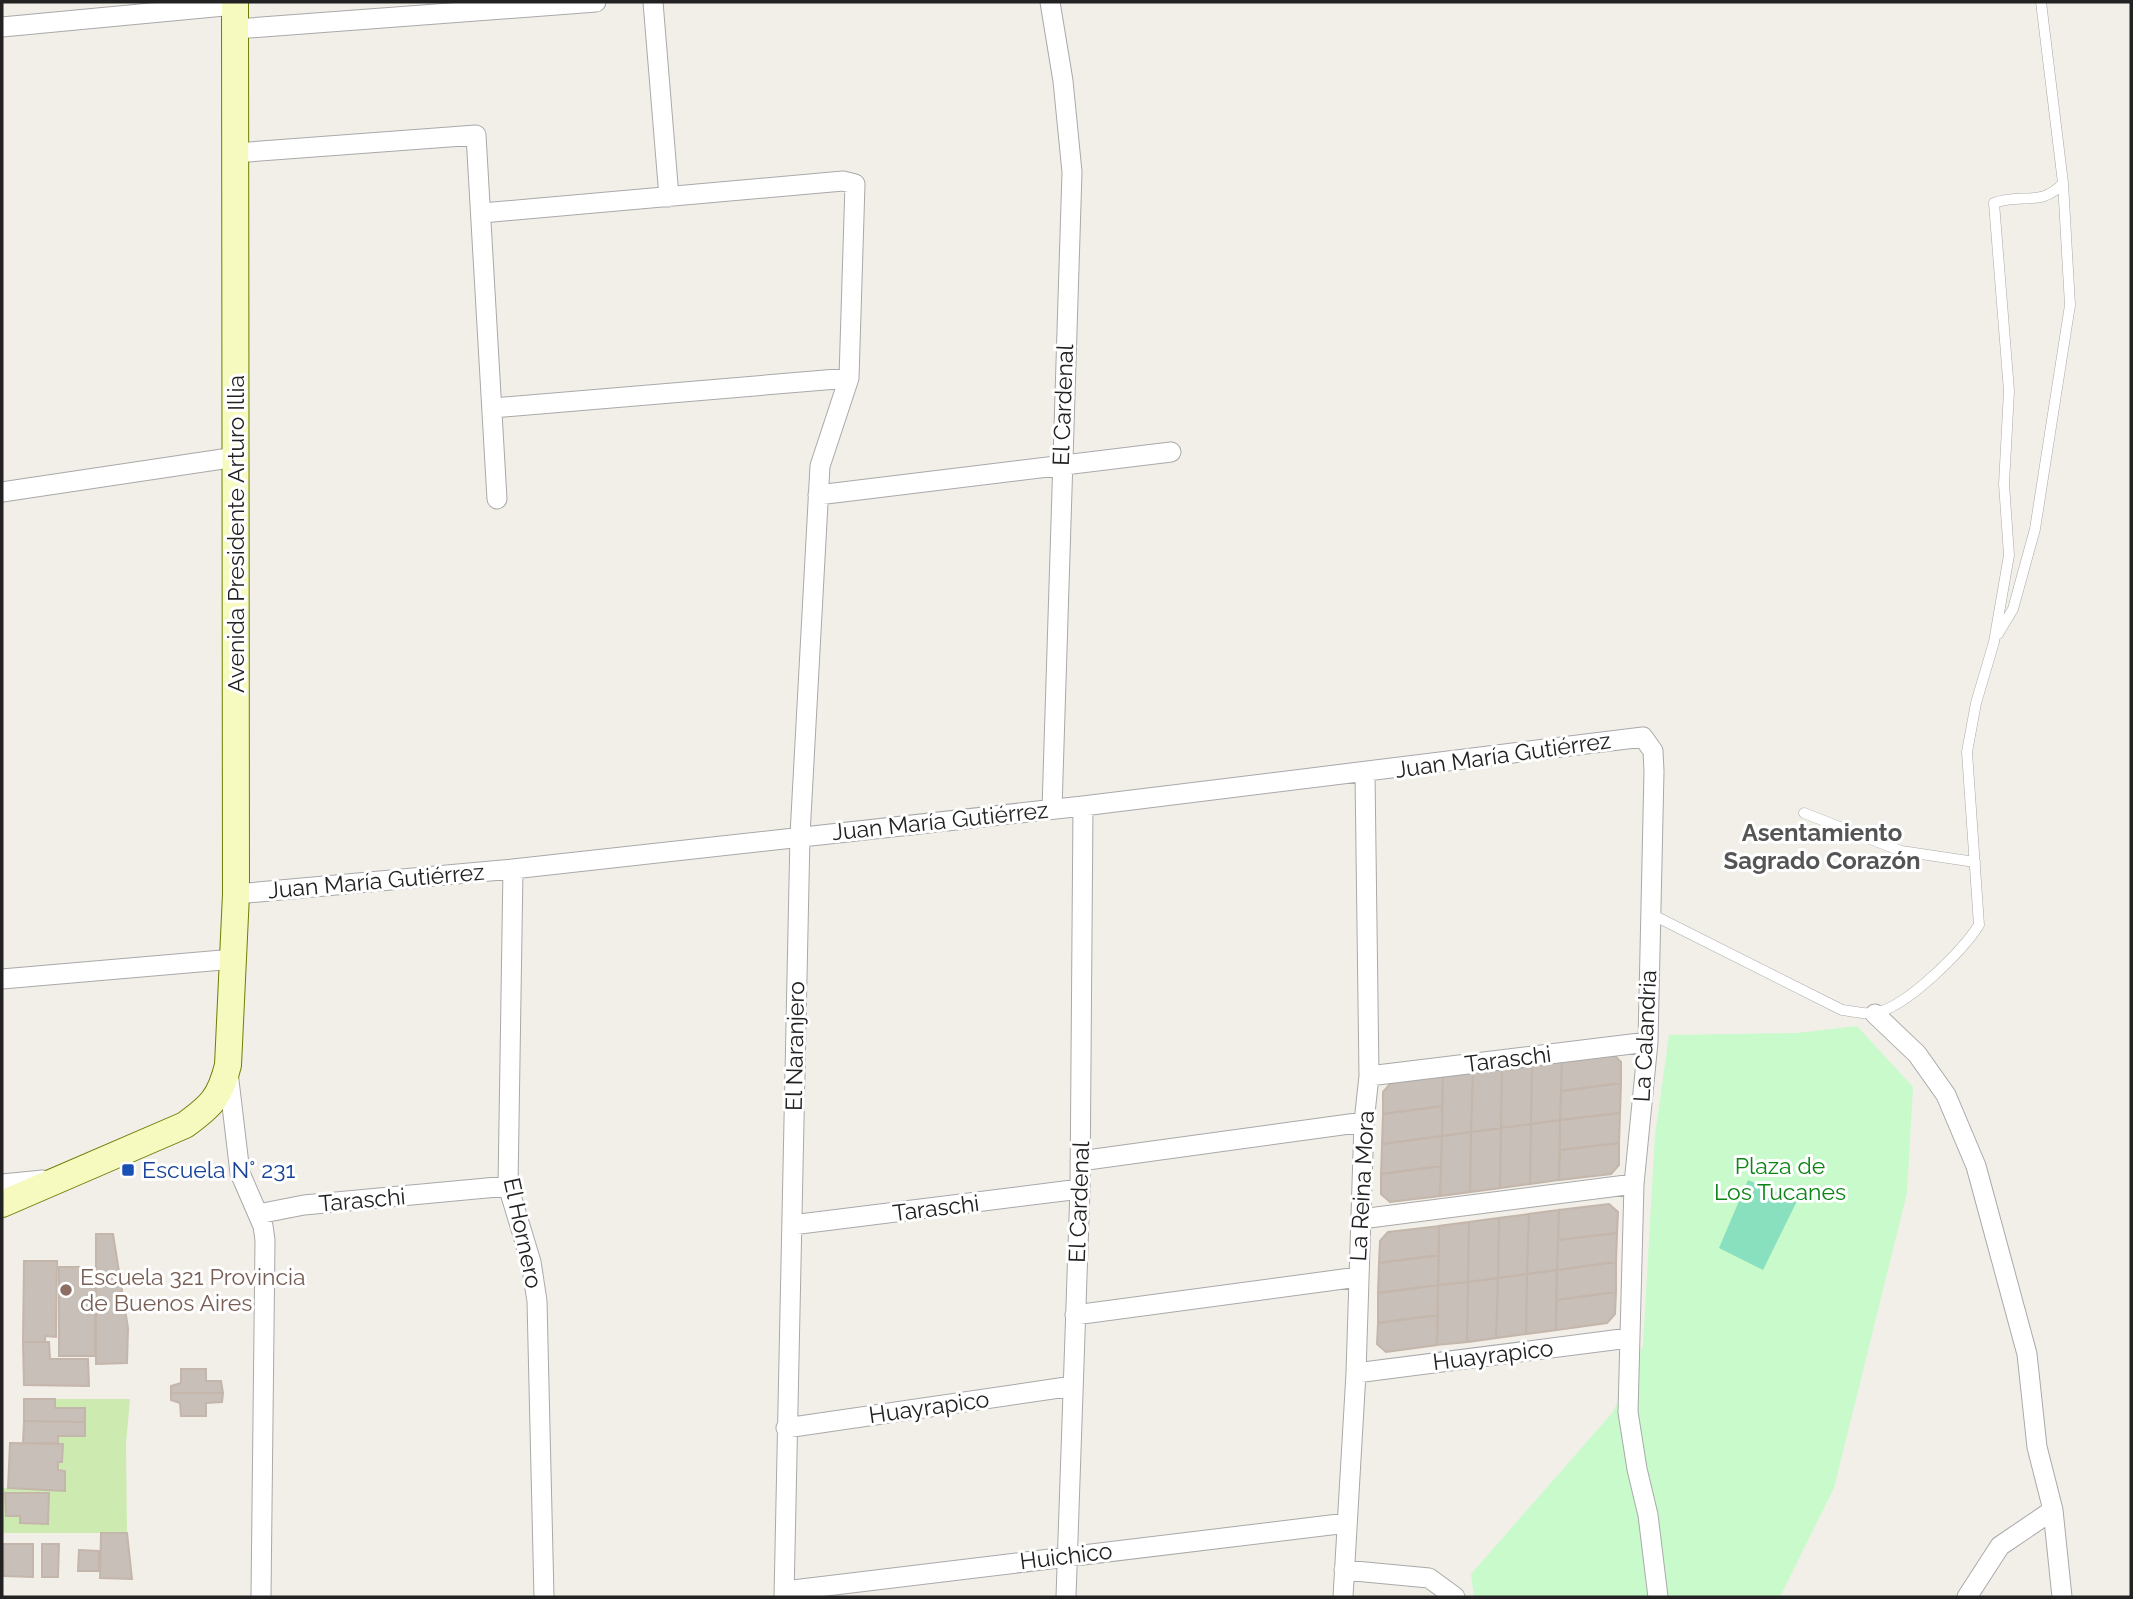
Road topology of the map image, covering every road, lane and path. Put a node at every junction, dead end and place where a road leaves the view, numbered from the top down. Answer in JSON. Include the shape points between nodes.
{"nodes":[{"id":1,"x":596,"y":2,"type":"edge"},
{"id":2,"x":653,"y":2,"type":"edge"},
{"id":3,"x":1050,"y":2,"type":"edge"},
{"id":4,"x":2041,"y":2,"type":"edge"},
{"id":5,"x":235,"y":12,"type":"edge"},
{"id":6,"x":2,"y":27,"type":"edge"},
{"id":7,"x":235,"y":153,"type":"junction"},
{"id":8,"x":2063,"y":183,"type":"junction"},
{"id":9,"x":669,"y":197,"type":"junction"},
{"id":10,"x":482,"y":213,"type":"junction"},
{"id":11,"x":849,"y":378,"type":"junction"},
{"id":12,"x":493,"y":408,"type":"junction"},
{"id":13,"x":1171,"y":452,"type":"dead end"},
{"id":14,"x":236,"y":457,"type":"junction"},
{"id":15,"x":1061,"y":466,"type":"junction"},
{"id":16,"x":2,"y":492,"type":"edge"},
{"id":17,"x":818,"y":495,"type":"junction"},
{"id":18,"x":498,"y":499,"type":"dead end"},
{"id":19,"x":1994,"y":642,"type":"junction"},
{"id":20,"x":1643,"y":737,"type":"joint"},
{"id":21,"x":1365,"y":774,"type":"junction"},
{"id":22,"x":1083,"y":806,"type":"junction"},
{"id":23,"x":1052,"y":809,"type":"junction"},
{"id":24,"x":1804,"y":813,"type":"dead end"},
{"id":25,"x":800,"y":835,"type":"junction"},
{"id":26,"x":1975,"y":862,"type":"junction"},
{"id":27,"x":513,"y":869,"type":"junction"},
{"id":28,"x":236,"y":894,"type":"junction"},
{"id":29,"x":1651,"y":914,"type":"junction"},
{"id":30,"x":234,"y":959,"type":"junction"},
{"id":31,"x":2,"y":979,"type":"edge"},
{"id":32,"x":1875,"y":1014,"type":"junction"},
{"id":33,"x":1648,"y":1042,"type":"junction"},
{"id":34,"x":228,"y":1065,"type":"junction"},
{"id":35,"x":1368,"y":1076,"type":"junction"},
{"id":36,"x":1364,"y":1122,"type":"junction"},
{"id":37,"x":1080,"y":1161,"type":"junction"},
{"id":38,"x":54,"y":1179,"type":"junction"},
{"id":39,"x":2,"y":1184,"type":"edge"},
{"id":40,"x":1634,"y":1184,"type":"junction"},
{"id":41,"x":508,"y":1186,"type":"junction"},
{"id":42,"x":1080,"y":1189,"type":"junction"},
{"id":43,"x":2,"y":1204,"type":"edge"},
{"id":44,"x":258,"y":1214,"type":"junction"},
{"id":45,"x":1361,"y":1219,"type":"junction"},
{"id":46,"x":792,"y":1225,"type":"junction"},
{"id":47,"x":1358,"y":1277,"type":"junction"},
{"id":48,"x":1075,"y":1315,"type":"junction"},
{"id":49,"x":1629,"y":1338,"type":"junction"},
{"id":50,"x":1356,"y":1373,"type":"junction"},
{"id":51,"x":1073,"y":1386,"type":"junction"},
{"id":52,"x":786,"y":1428,"type":"junction"},
{"id":53,"x":2053,"y":1510,"type":"junction"},
{"id":54,"x":1347,"y":1523,"type":"junction"},
{"id":55,"x":1067,"y":1555,"type":"junction"},
{"id":56,"x":1344,"y":1570,"type":"junction"},
{"id":57,"x":784,"y":1594,"type":"edge"},
{"id":58,"x":261,"y":1597,"type":"edge"},
{"id":59,"x":544,"y":1597,"type":"edge"},
{"id":60,"x":1066,"y":1597,"type":"edge"},
{"id":61,"x":1343,"y":1597,"type":"edge"},
{"id":62,"x":1455,"y":1597,"type":"edge"},
{"id":63,"x":1658,"y":1597,"type":"edge"},
{"id":64,"x":1967,"y":1597,"type":"edge"},
{"id":65,"x":2062,"y":1597,"type":"edge"}],
"edges":[{"from":1,"to":5,"type":"street"},
{"from":2,"to":9,"type":"street"},
{"from":3,"to":15,"type":"street","name":"El Cardenal","via":[[1072,172]]},
{"from":4,"to":8,"type":"lane"},
{"from":5,"to":6,"type":"street"},
{"from":5,"to":7,"type":"street","name":"Avenida Presidente Arturo Illia"},
{"from":7,"to":10,"type":"street","via":[[476,135]]},
{"from":7,"to":14,"type":"street","name":"Avenida Presidente Arturo Illia"},
{"from":8,"to":19,"type":"lane","via":[[2068,316],[2028,561],[2012,609]]},
{"from":8,"to":19,"type":"lane","via":[[2052,195],[1994,203],[2009,391],[2004,484],[2009,555]]},
{"from":9,"to":10,"type":"street"},
{"from":9,"to":11,"type":"street","name":"El Naranjero","via":[[843,181],[855,184]]},
{"from":10,"to":12,"type":"street"},
{"from":11,"to":12,"type":"street"},
{"from":11,"to":17,"type":"street","name":"El Naranjero","via":[[820,466]]},
{"from":12,"to":18,"type":"street"},
{"from":13,"to":15,"type":"street"},
{"from":14,"to":16,"type":"street"},
{"from":14,"to":28,"type":"street","name":"Avenida Presidente Arturo Illia"},
{"from":15,"to":17,"type":"street"},
{"from":15,"to":23,"type":"street","name":"El Cardenal"},
{"from":17,"to":25,"type":"street","name":"El Naranjero"},
{"from":19,"to":26,"type":"lane","via":[[1967,752]]},
{"from":20,"to":21,"type":"street","name":"Juan María Gutiérrez"},
{"from":20,"to":29,"type":"street","name":"La Calandria","via":[[1653,751],[1654,771]]},
{"from":21,"to":22,"type":"street","name":"Juan María Gutiérrez"},
{"from":21,"to":35,"type":"street","name":"La Reina Mora"},
{"from":22,"to":23,"type":"street","name":"Juan María Gutiérrez"},
{"from":22,"to":37,"type":"street","name":"El Cardenal"},
{"from":23,"to":25,"type":"street","name":"Juan María Gutiérrez"},
{"from":24,"to":26,"type":"lane","via":[[1901,851]]},
{"from":25,"to":27,"type":"street","name":"Juan María Gutiérrez"},
{"from":25,"to":46,"type":"street","name":"El Naranjero"},
{"from":26,"to":32,"type":"lane","via":[[1979,925],[1967,944],[1905,999]]},
{"from":27,"to":28,"type":"street","name":"Juan María Gutiérrez"},
{"from":27,"to":41,"type":"street","name":"El Hornero"},
{"from":28,"to":30,"type":"street","name":"Avenida Presidente Arturo Illia"},
{"from":29,"to":32,"type":"lane","via":[[1842,1010]]},
{"from":29,"to":33,"type":"street","name":"La Calandria"},
{"from":30,"to":31,"type":"street"},
{"from":30,"to":34,"type":"street","name":"Avenida Presidente Arturo Illia"},
{"from":32,"to":53,"type":"street","via":[[1917,1054],[1946,1094],[1976,1166],[2026,1354],[2037,1447]]},
{"from":33,"to":35,"type":"street","name":"Taraschi"},
{"from":33,"to":40,"type":"street","name":"La Calandria"},
{"from":34,"to":38,"type":"street","name":"Avenida Presidente Arturo Illia","via":[[222,1089],[211,1106],[185,1125]]},
{"from":34,"to":44,"type":"street","via":[[240,1173]]},
{"from":35,"to":36,"type":"street","name":"La Reina Mora"},
{"from":36,"to":37,"type":"street"},
{"from":36,"to":45,"type":"street","name":"La Reina Mora"},
{"from":37,"to":42,"type":"street","name":"El Cardenal"},
{"from":38,"to":39,"type":"street"},
{"from":38,"to":43,"type":"street","name":"Avenida Presidente Arturo Illia"},
{"from":40,"to":45,"type":"street"},
{"from":40,"to":49,"type":"street","name":"La Calandria"},
{"from":41,"to":44,"type":"street","name":"Taraschi","via":[[304,1205]]},
{"from":41,"to":59,"type":"street","name":"El Hornero","via":[[531,1262],[537,1301]]},
{"from":42,"to":46,"type":"street","name":"Taraschi"},
{"from":42,"to":48,"type":"street","name":"El Cardenal"},
{"from":44,"to":58,"type":"street","via":[[265,1240]]},
{"from":45,"to":47,"type":"street","name":"La Reina Mora"},
{"from":46,"to":52,"type":"street","name":"El Naranjero"},
{"from":47,"to":48,"type":"street"},
{"from":47,"to":50,"type":"street","name":"La Reina Mora"},
{"from":48,"to":51,"type":"street","name":"El Cardenal"},
{"from":49,"to":50,"type":"street","name":"Huayrapico"},
{"from":49,"to":63,"type":"street","name":"La Calandria","via":[[1628,1412]]},
{"from":50,"to":54,"type":"street","name":"La Reina Mora"},
{"from":51,"to":52,"type":"street","name":"Huayrapico"},
{"from":51,"to":55,"type":"street","name":"El Cardenal"},
{"from":52,"to":57,"type":"street","name":"El Naranjero"},
{"from":53,"to":64,"type":"street","via":[[2000,1546]]},
{"from":53,"to":65,"type":"street"},
{"from":54,"to":55,"type":"street","name":"Huichico"},
{"from":54,"to":56,"type":"street","name":"La Reina Mora"},
{"from":55,"to":57,"type":"street","name":"Huichico"},
{"from":55,"to":60,"type":"street","name":"El Cardenal"},
{"from":56,"to":61,"type":"street","name":"La Reina Mora"},
{"from":56,"to":62,"type":"street","via":[[1429,1578]]}]}
